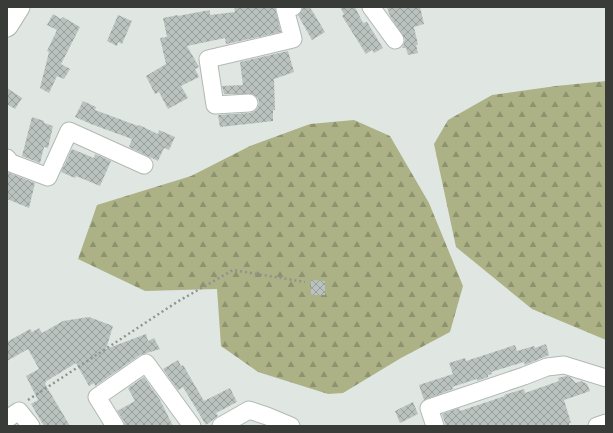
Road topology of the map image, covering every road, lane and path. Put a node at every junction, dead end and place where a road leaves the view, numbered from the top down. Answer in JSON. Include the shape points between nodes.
{"nodes":[{"id":1,"x":19,"y":7,"type":"edge"},
{"id":2,"x":293,"y":7,"type":"edge"},
{"id":3,"x":371,"y":7,"type":"edge"},
{"id":4,"x":7,"y":26,"type":"edge"},
{"id":5,"x":395,"y":40,"type":"dead end"},
{"id":6,"x":249,"y":103,"type":"dead end"},
{"id":7,"x":7,"y":158,"type":"edge"},
{"id":8,"x":144,"y":165,"type":"dead end"},
{"id":9,"x":305,"y":282,"type":"dead end"},
{"id":10,"x":606,"y":378,"type":"edge"},
{"id":11,"x":13,"y":415,"type":"edge"},
{"id":12,"x":606,"y":423,"type":"edge"},
{"id":13,"x":31,"y":426,"type":"edge"},
{"id":14,"x":115,"y":426,"type":"edge"},
{"id":15,"x":192,"y":426,"type":"edge"},
{"id":16,"x":221,"y":426,"type":"edge"},
{"id":17,"x":291,"y":426,"type":"edge"},
{"id":18,"x":435,"y":426,"type":"edge"},
{"id":19,"x":597,"y":426,"type":"edge"}],
"edges":[{"from":1,"to":4,"type":"street"},
{"from":2,"to":6,"type":"street","via":[[285,9],[292,39],[208,59],[215,105]]},
{"from":3,"to":5,"type":"street"},
{"from":7,"to":8,"type":"street","via":[[11,163],[48,178],[69,132]]},
{"from":9,"to":11,"type":"path","via":[[233,270],[177,302],[23,404]]},
{"from":10,"to":18,"type":"street","via":[[564,365],[547,367],[429,408]]},
{"from":11,"to":13,"type":"street"},
{"from":12,"to":19,"type":"street"},
{"from":14,"to":15,"type":"street","via":[[97,397],[146,363]]},
{"from":16,"to":17,"type":"street","via":[[249,410]]}]}
